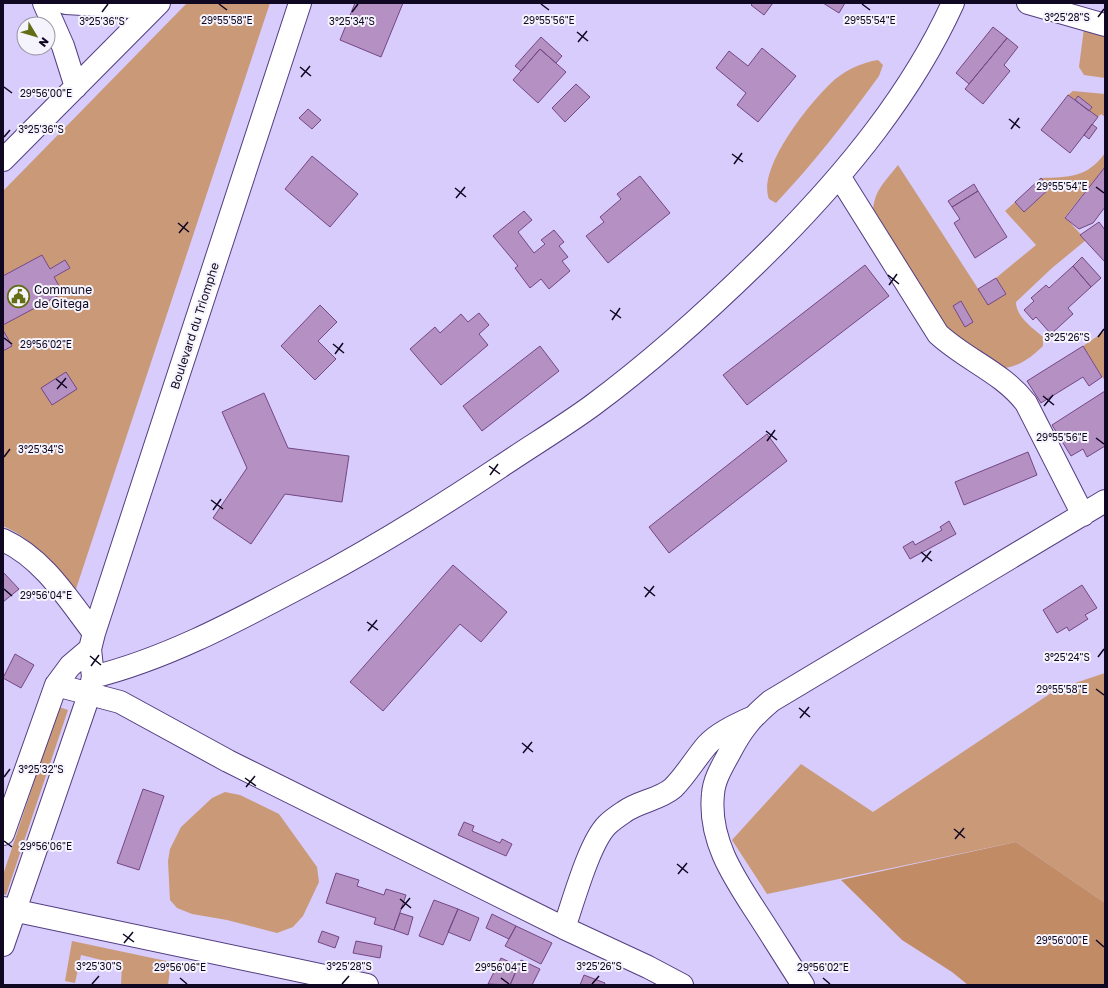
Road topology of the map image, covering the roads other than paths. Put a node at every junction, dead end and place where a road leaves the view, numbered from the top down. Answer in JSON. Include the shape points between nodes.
{"nodes":[{"id":1,"x":44,"y":3,"type":"edge"},
{"id":2,"x":66,"y":3,"type":"edge"},
{"id":3,"x":146,"y":3,"type":"edge"},
{"id":4,"x":159,"y":3,"type":"edge"},
{"id":5,"x":300,"y":3,"type":"edge"},
{"id":6,"x":953,"y":3,"type":"edge"},
{"id":7,"x":1028,"y":3,"type":"edge"},
{"id":8,"x":1105,"y":25,"type":"edge"},
{"id":9,"x":76,"y":87,"type":"junction"},
{"id":10,"x":3,"y":160,"type":"edge"},
{"id":11,"x":840,"y":176,"type":"junction"},
{"id":12,"x":1105,"y":502,"type":"edge"},
{"id":13,"x":1083,"y":515,"type":"junction"},
{"id":14,"x":3,"y":540,"type":"edge"},
{"id":15,"x":92,"y":641,"type":"junction"},
{"id":16,"x":56,"y":685,"type":"junction"},
{"id":17,"x":91,"y":686,"type":"junction"},
{"id":18,"x":752,"y":717,"type":"junction"},
{"id":19,"x":3,"y":834,"type":"edge"},
{"id":20,"x":9,"y":910,"type":"edge"},
{"id":21,"x":564,"y":928,"type":"junction"},
{"id":22,"x":3,"y":945,"type":"edge"},
{"id":23,"x":367,"y":985,"type":"edge"},
{"id":24,"x":682,"y":985,"type":"edge"},
{"id":25,"x":803,"y":985,"type":"edge"}],
"edges":[{"from":1,"to":9,"type":"street","via":[[63,46]]},
{"from":2,"to":3,"type":"street","via":[[132,7]]},
{"from":4,"to":9,"type":"street"},
{"from":5,"to":15,"type":"street","name":"Boulevard du Triomphe"},
{"from":6,"to":11,"type":"street","via":[[907,85]]},
{"from":7,"to":8,"type":"street"},
{"from":9,"to":10,"type":"street"},
{"from":11,"to":13,"type":"street","via":[[938,334],[950,345],[1002,378],[1026,403]]},
{"from":11,"to":17,"type":"street","via":[[753,268],[668,344],[586,409],[433,512],[339,566],[247,615]]},
{"from":12,"to":13,"type":"street"},
{"from":13,"to":18,"type":"street","via":[[797,685],[771,701]]},
{"from":14,"to":15,"type":"street","via":[[36,561],[52,579]]},
{"from":15,"to":16,"type":"street"},
{"from":15,"to":17,"type":"street"},
{"from":16,"to":17,"type":"street"},
{"from":16,"to":19,"type":"street"},
{"from":17,"to":20,"type":"street"},
{"from":17,"to":21,"type":"street","via":[[228,761]]},
{"from":18,"to":21,"type":"street","via":[[708,744],[672,789],[624,811],[606,825],[594,843]]},
{"from":18,"to":25,"type":"street","via":[[720,769],[713,793],[715,829],[720,849],[731,873]]},
{"from":20,"to":22,"type":"street"},
{"from":20,"to":23,"type":"street"},
{"from":21,"to":24,"type":"street"}]}
